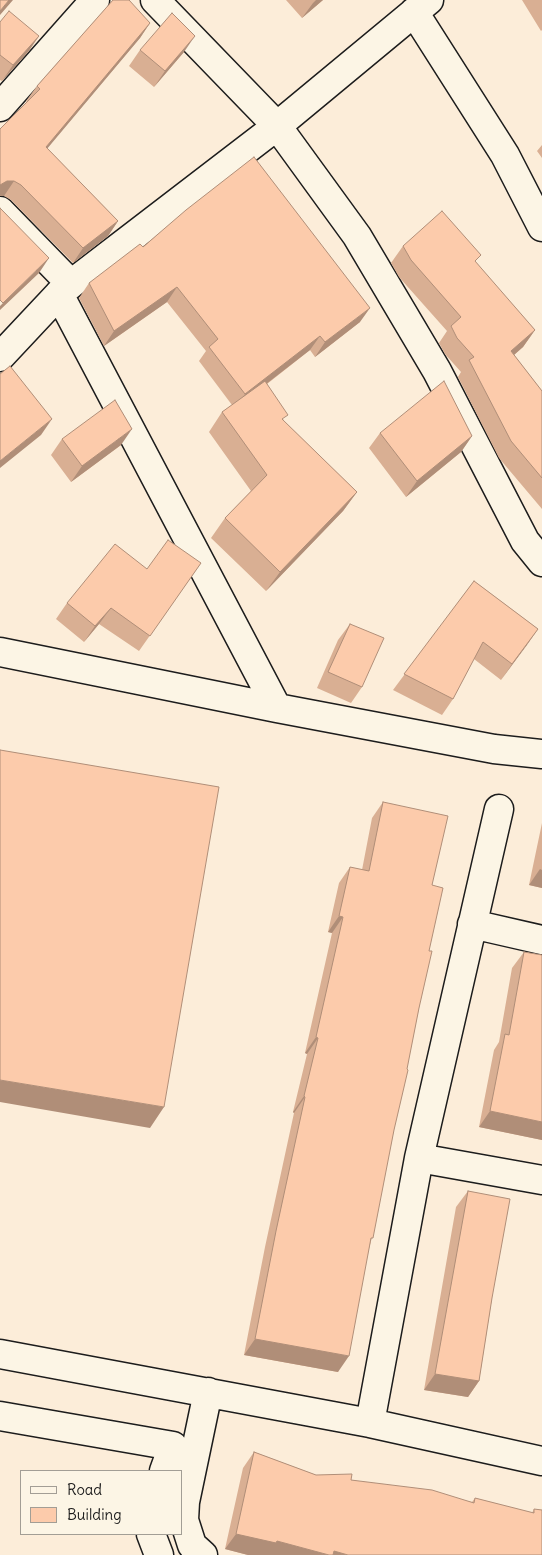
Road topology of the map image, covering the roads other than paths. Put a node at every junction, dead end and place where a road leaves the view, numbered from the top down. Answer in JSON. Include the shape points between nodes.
{"nodes":[{"id":1,"x":95,"y":0,"type":"edge"},
{"id":2,"x":155,"y":0,"type":"edge"},
{"id":3,"x":422,"y":6,"type":"edge"},
{"id":4,"x":0,"y":107,"type":"edge"},
{"id":5,"x":277,"y":126,"type":"junction"},
{"id":6,"x":0,"y":210,"type":"edge"},
{"id":7,"x":542,"y":227,"type":"edge"},
{"id":8,"x":65,"y":289,"type":"junction"},
{"id":9,"x":0,"y":357,"type":"edge"},
{"id":10,"x":542,"y":562,"type":"edge"},
{"id":11,"x":0,"y":652,"type":"edge"},
{"id":12,"x":277,"y":708,"type":"junction"},
{"id":13,"x":542,"y":754,"type":"edge"},
{"id":14,"x":499,"y":809,"type":"dead end"},
{"id":15,"x":472,"y":924,"type":"junction"},
{"id":16,"x":542,"y":940,"type":"edge"},
{"id":17,"x":419,"y":1158,"type":"junction"},
{"id":18,"x":542,"y":1180,"type":"edge"},
{"id":19,"x":0,"y":1354,"type":"edge"},
{"id":20,"x":208,"y":1392,"type":"junction"},
{"id":21,"x":0,"y":1416,"type":"edge"},
{"id":22,"x":370,"y":1423,"type":"junction"},
{"id":23,"x":542,"y":1461,"type":"edge"},
{"id":24,"x":164,"y":1470,"type":"edge"},
{"id":25,"x":151,"y":1535,"type":"edge"},
{"id":26,"x":159,"y":1555,"type":"edge"},
{"id":27,"x":203,"y":1555,"type":"edge"}],
"edges":[{"from":1,"to":4,"type":"street"},
{"from":2,"to":5,"type":"street"},
{"from":3,"to":5,"type":"street"},
{"from":3,"to":7,"type":"street"},
{"from":5,"to":8,"type":"street"},
{"from":5,"to":10,"type":"street","via":[[357,236],[437,371],[525,541]]},
{"from":6,"to":8,"type":"street"},
{"from":8,"to":9,"type":"street"},
{"from":8,"to":12,"type":"street"},
{"from":11,"to":12,"type":"street"},
{"from":12,"to":13,"type":"street","via":[[494,749]]},
{"from":14,"to":15,"type":"street"},
{"from":15,"to":16,"type":"street"},
{"from":15,"to":17,"type":"street"},
{"from":17,"to":18,"type":"street"},
{"from":17,"to":22,"type":"street"},
{"from":19,"to":20,"type":"street"},
{"from":20,"to":22,"type":"street"},
{"from":20,"to":27,"type":"street","via":[[184,1520],[192,1545]]},
{"from":21,"to":24,"type":"street","via":[[173,1446]]},
{"from":22,"to":23,"type":"street"},
{"from":25,"to":26,"type":"street"}]}
